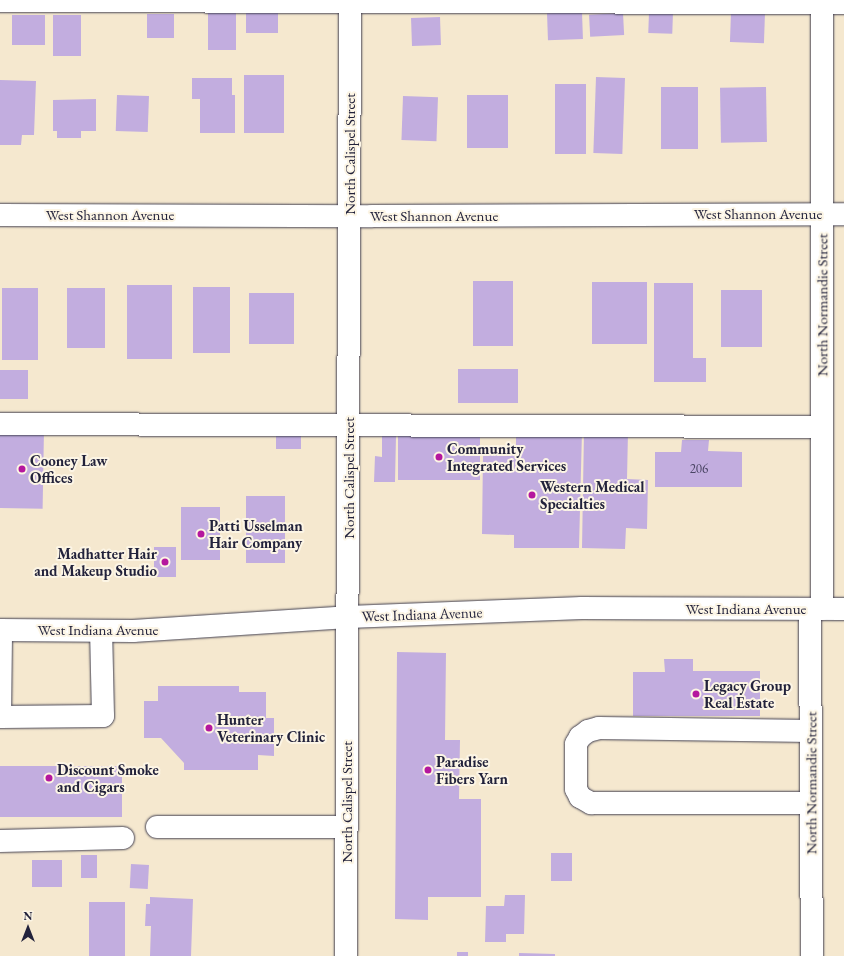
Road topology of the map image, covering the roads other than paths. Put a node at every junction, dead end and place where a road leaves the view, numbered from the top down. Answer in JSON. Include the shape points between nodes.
{"nodes":[{"id":1,"x":0,"y":1,"type":"edge"},
{"id":2,"x":350,"y":1,"type":"edge"},
{"id":3,"x":822,"y":1,"type":"edge"},
{"id":4,"x":844,"y":3,"type":"edge"},
{"id":5,"x":822,"y":214,"type":"junction"},
{"id":6,"x":844,"y":214,"type":"edge"},
{"id":7,"x":0,"y":215,"type":"edge"},
{"id":8,"x":350,"y":216,"type":"junction"},
{"id":9,"x":0,"y":424,"type":"edge"},
{"id":10,"x":349,"y":426,"type":"junction"},
{"id":11,"x":822,"y":427,"type":"junction"},
{"id":12,"x":844,"y":609,"type":"edge"},
{"id":13,"x":816,"y":610,"type":"junction"},
{"id":14,"x":348,"y":617,"type":"junction"},
{"id":15,"x":0,"y":630,"type":"edge"},
{"id":16,"x":101,"y":631,"type":"junction"},
{"id":17,"x":1,"y":717,"type":"edge"},
{"id":18,"x":811,"y":731,"type":"junction"},
{"id":19,"x":811,"y":803,"type":"junction"},
{"id":20,"x":157,"y":827,"type":"dead end"},
{"id":21,"x":347,"y":827,"type":"junction"},
{"id":22,"x":123,"y":838,"type":"dead end"},
{"id":23,"x":0,"y":840,"type":"edge"},
{"id":24,"x":346,"y":956,"type":"edge"},
{"id":25,"x":812,"y":956,"type":"edge"}],
"edges":[{"from":1,"to":2,"type":"street"},
{"from":2,"to":3,"type":"street"},
{"from":2,"to":8,"type":"street","name":"North Calispel Street"},
{"from":3,"to":4,"type":"street"},
{"from":3,"to":5,"type":"street","name":"North Normandie Street"},
{"from":5,"to":6,"type":"street","name":"West Shannon Avenue"},
{"from":5,"to":8,"type":"street","name":"West Shannon Avenue"},
{"from":5,"to":11,"type":"street","name":"North Normandie Street"},
{"from":7,"to":8,"type":"street","name":"West Shannon Avenue"},
{"from":8,"to":10,"type":"street","name":"North Calispel Street"},
{"from":9,"to":10,"type":"street"},
{"from":10,"to":11,"type":"street"},
{"from":10,"to":14,"type":"street","name":"North Calispel Street"},
{"from":11,"to":13,"type":"street","name":"North Normandie Street"},
{"from":12,"to":13,"type":"street","name":"West Indiana Avenue"},
{"from":13,"to":14,"type":"street","name":"West Indiana Avenue","via":[[582,608]]},
{"from":13,"to":18,"type":"street","name":"North Normandie Street"},
{"from":14,"to":16,"type":"street","name":"West Indiana Avenue","via":[[133,632]]},
{"from":14,"to":21,"type":"street","name":"North Calispel Street"},
{"from":15,"to":16,"type":"street","name":"West Indiana Avenue"},
{"from":15,"to":17,"type":"street"},
{"from":16,"to":17,"type":"street","via":[[103,716]]},
{"from":18,"to":19,"type":"street","name":"North Normandie Street"},
{"from":18,"to":19,"type":"street","via":[[598,728],[588,730],[576,744],[576,789],[580,798],[591,802]]},
{"from":19,"to":25,"type":"street","name":"North Normandie Street"},
{"from":20,"to":21,"type":"street"},
{"from":21,"to":24,"type":"street","name":"North Calispel Street"},
{"from":22,"to":23,"type":"street"}]}
